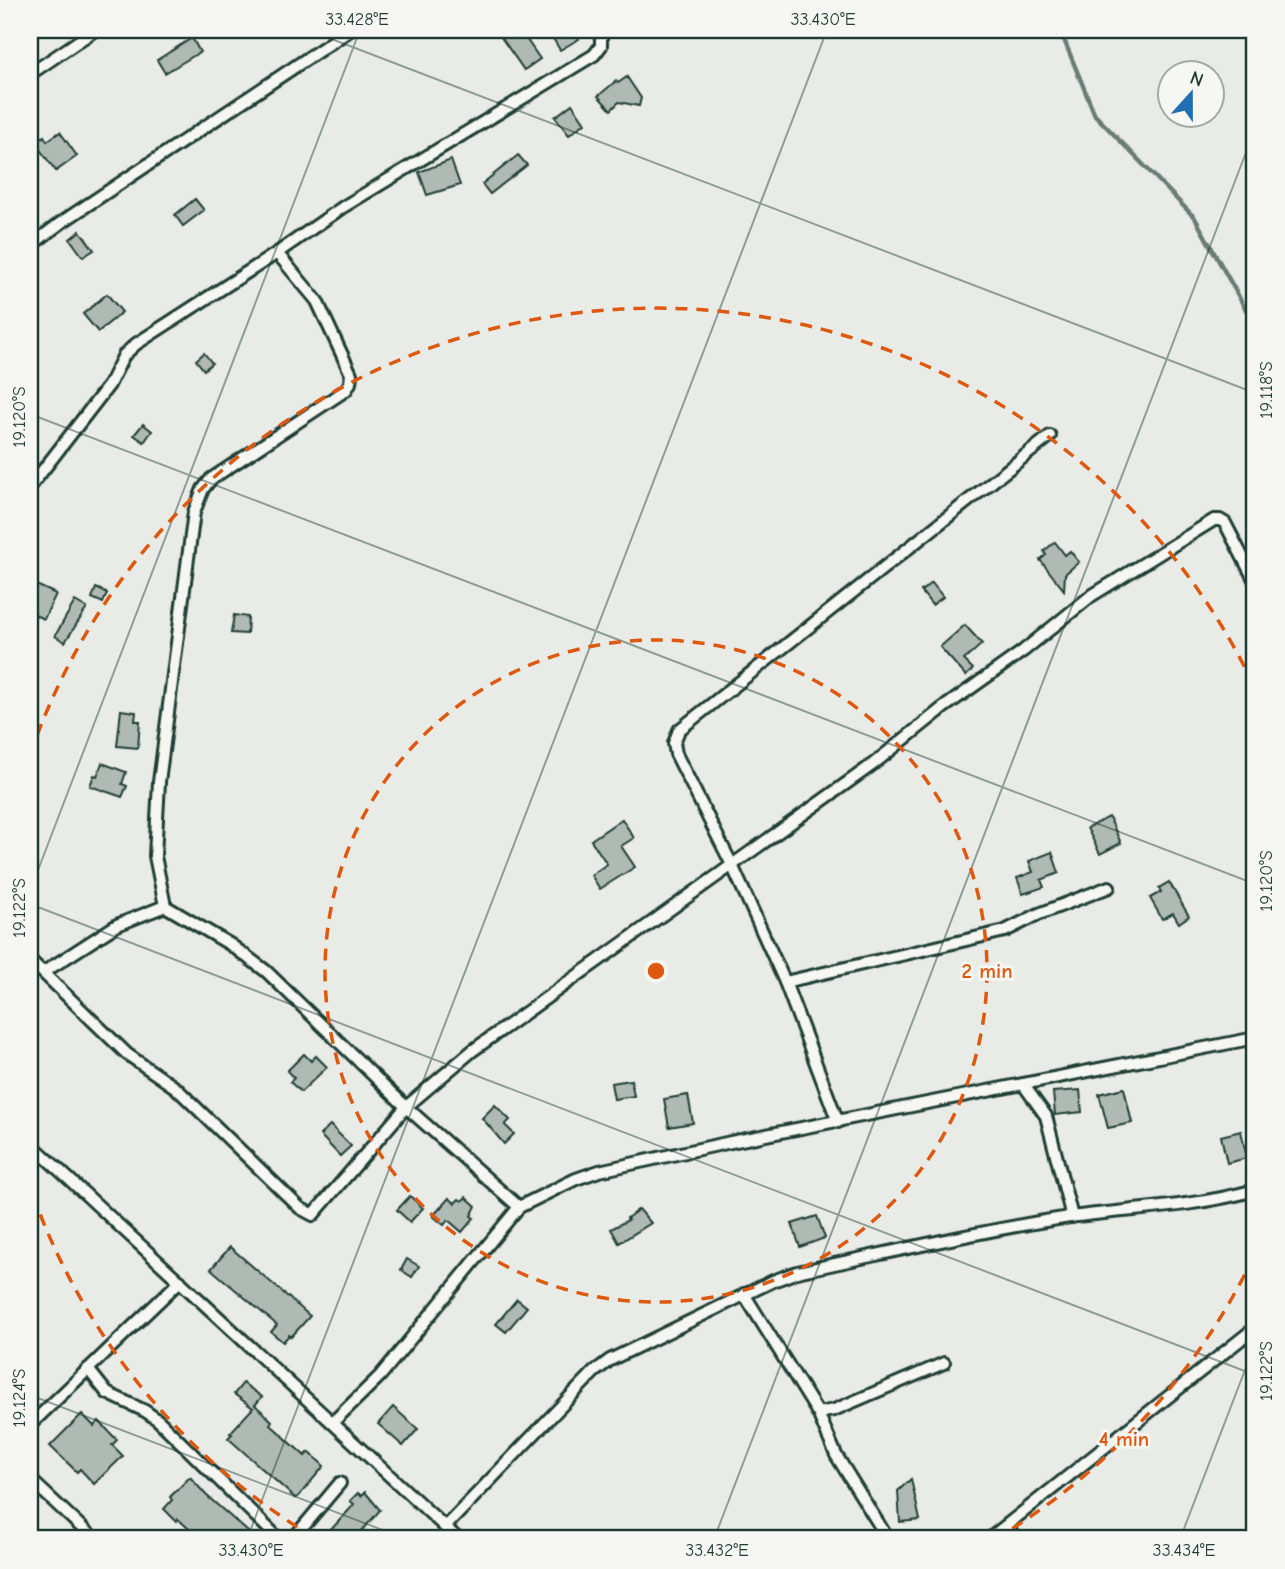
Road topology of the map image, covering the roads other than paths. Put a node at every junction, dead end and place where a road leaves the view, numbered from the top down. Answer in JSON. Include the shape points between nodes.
{"nodes":[{"id":1,"x":94,"y":30,"type":"edge"},
{"id":2,"x":350,"y":30,"type":"edge"},
{"id":3,"x":596,"y":30,"type":"edge"},
{"id":4,"x":30,"y":74,"type":"edge"},
{"id":5,"x":30,"y":246,"type":"edge"},
{"id":6,"x":277,"y":253,"type":"junction"},
{"id":7,"x":1051,"y":436,"type":"dead end"},
{"id":8,"x":30,"y":487,"type":"edge"},
{"id":9,"x":1255,"y":581,"type":"edge"},
{"id":10,"x":732,"y":865,"type":"junction"},
{"id":11,"x":1108,"y":887,"type":"dead end"},
{"id":12,"x":165,"y":906,"type":"junction"},
{"id":13,"x":30,"y":960,"type":"edge"},
{"id":14,"x":44,"y":972,"type":"junction"},
{"id":15,"x":785,"y":982,"type":"junction"},
{"id":16,"x":1255,"y":1038,"type":"edge"},
{"id":17,"x":1023,"y":1084,"type":"junction"},
{"id":18,"x":406,"y":1107,"type":"junction"},
{"id":19,"x":838,"y":1122,"type":"junction"},
{"id":20,"x":30,"y":1143,"type":"edge"},
{"id":21,"x":1255,"y":1190,"type":"edge"},
{"id":22,"x":519,"y":1207,"type":"junction"},
{"id":23,"x":1072,"y":1217,"type":"junction"},
{"id":24,"x":180,"y":1280,"type":"junction"},
{"id":25,"x":744,"y":1294,"type":"junction"},
{"id":26,"x":1255,"y":1328,"type":"edge"},
{"id":27,"x":944,"y":1363,"type":"dead end"},
{"id":28,"x":88,"y":1369,"type":"junction"},
{"id":29,"x":818,"y":1413,"type":"junction"},
{"id":30,"x":332,"y":1422,"type":"junction"},
{"id":31,"x":30,"y":1425,"type":"edge"},
{"id":32,"x":30,"y":1479,"type":"edge"},
{"id":33,"x":340,"y":1483,"type":"dead end"},
{"id":34,"x":445,"y":1527,"type":"junction"},
{"id":35,"x":1007,"y":1527,"type":"junction"},
{"id":36,"x":94,"y":1539,"type":"edge"},
{"id":37,"x":279,"y":1539,"type":"edge"},
{"id":38,"x":293,"y":1539,"type":"edge"},
{"id":39,"x":458,"y":1539,"type":"edge"},
{"id":40,"x":888,"y":1539,"type":"edge"},
{"id":41,"x":989,"y":1539,"type":"edge"},
{"id":42,"x":1015,"y":1539,"type":"edge"}],
"edges":[{"from":1,"to":4,"type":"street"},
{"from":2,"to":5,"type":"street"},
{"from":3,"to":6,"type":"street","via":[[601,46],[594,55],[343,206]]},
{"from":6,"to":8,"type":"street","via":[[124,355],[109,385]]},
{"from":6,"to":12,"type":"street","via":[[317,300],[351,374],[350,383],[211,479],[198,500],[159,782],[155,856]]},
{"from":7,"to":10,"type":"street","via":[[679,730],[676,754]]},
{"from":9,"to":10,"type":"street","via":[[1225,523],[1214,520],[1091,596],[872,765]]},
{"from":10,"to":15,"type":"street"},
{"from":10,"to":18,"type":"street","via":[[472,1051]]},
{"from":11,"to":15,"type":"street","via":[[1005,932]]},
{"from":12,"to":14,"type":"street","via":[[117,925]]},
{"from":12,"to":18,"type":"street","via":[[247,956]]},
{"from":13,"to":14,"type":"street"},
{"from":14,"to":18,"type":"street","via":[[127,1054],[176,1088],[300,1208],[313,1214]]},
{"from":15,"to":19,"type":"street"},
{"from":16,"to":17,"type":"street"},
{"from":17,"to":19,"type":"street"},
{"from":17,"to":23,"type":"street","via":[[1046,1116]]},
{"from":18,"to":22,"type":"street"},
{"from":19,"to":22,"type":"street","via":[[598,1171]]},
{"from":20,"to":24,"type":"street"},
{"from":21,"to":23,"type":"street","via":[[1190,1204]]},
{"from":22,"to":30,"type":"street","via":[[380,1376]]},
{"from":23,"to":25,"type":"street","via":[[984,1231],[797,1272]]},
{"from":24,"to":28,"type":"street"},
{"from":24,"to":30,"type":"street"},
{"from":25,"to":29,"type":"street"},
{"from":25,"to":34,"type":"street","via":[[594,1372]]},
{"from":26,"to":35,"type":"street"},
{"from":27,"to":29,"type":"street"},
{"from":28,"to":31,"type":"street"},
{"from":28,"to":37,"type":"street","via":[[107,1393],[158,1420]]},
{"from":29,"to":40,"type":"street","via":[[836,1455]]},
{"from":30,"to":34,"type":"street"},
{"from":32,"to":36,"type":"street"},
{"from":33,"to":38,"type":"street"},
{"from":34,"to":39,"type":"street"},
{"from":35,"to":41,"type":"street"},
{"from":35,"to":42,"type":"street"}]}
